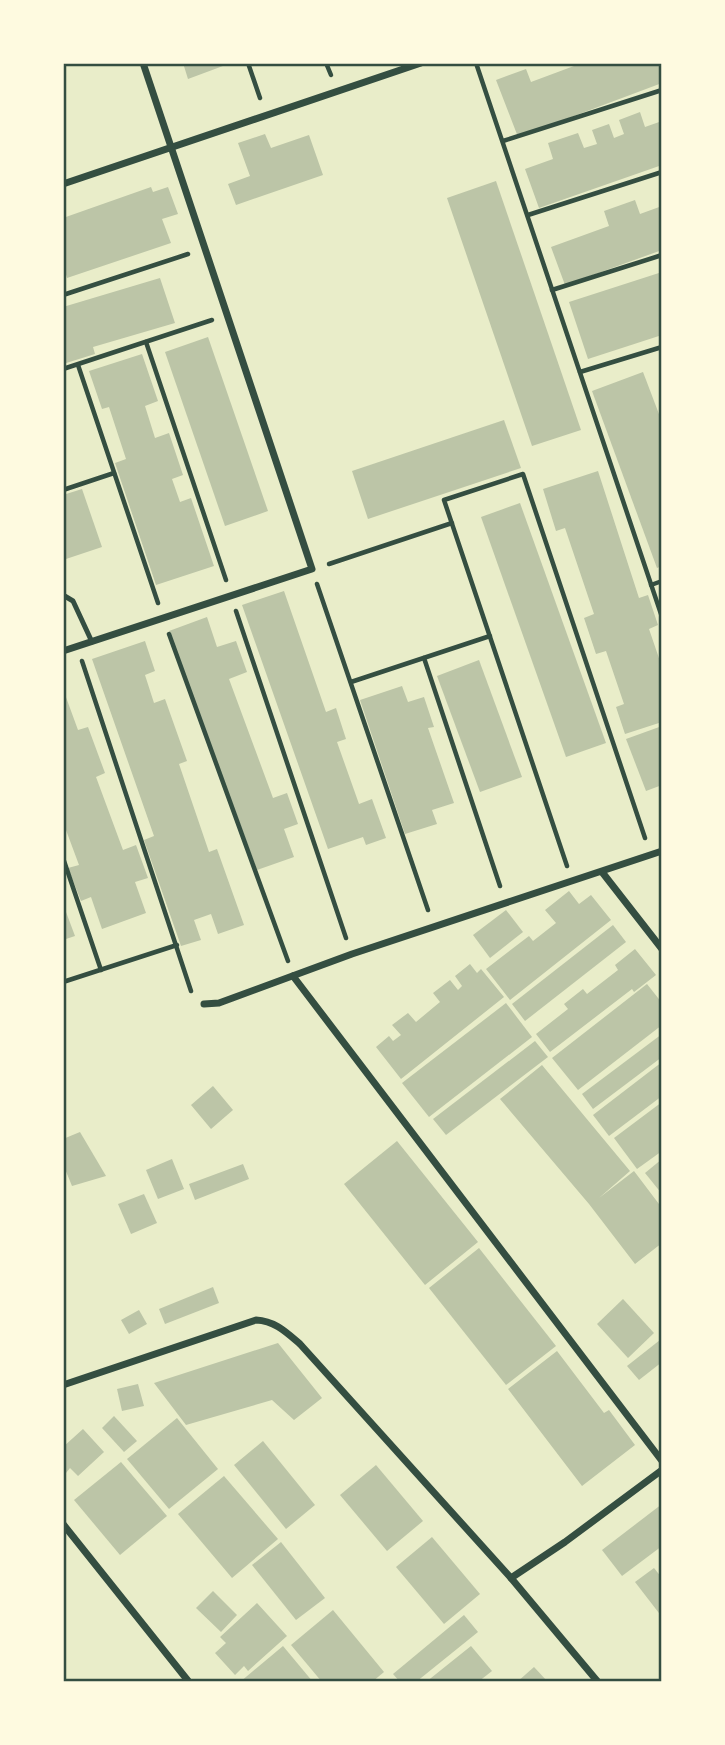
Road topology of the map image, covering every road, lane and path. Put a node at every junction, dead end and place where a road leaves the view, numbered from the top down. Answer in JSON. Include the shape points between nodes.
{"nodes":[{"id":1,"x":143,"y":63,"type":"edge"},
{"id":2,"x":248,"y":63,"type":"edge"},
{"id":3,"x":421,"y":63,"type":"edge"},
{"id":4,"x":476,"y":63,"type":"edge"},
{"id":5,"x":662,"y":90,"type":"edge"},
{"id":6,"x":266,"y":116,"type":"junction"},
{"id":7,"x":503,"y":141,"type":"junction"},
{"id":8,"x":171,"y":147,"type":"junction"},
{"id":9,"x":662,"y":172,"type":"edge"},
{"id":10,"x":63,"y":184,"type":"edge"},
{"id":11,"x":528,"y":215,"type":"junction"},
{"id":12,"x":205,"y":248,"type":"junction"},
{"id":13,"x":662,"y":255,"type":"edge"},
{"id":14,"x":552,"y":290,"type":"junction"},
{"id":15,"x":63,"y":295,"type":"edge"},
{"id":16,"x":227,"y":315,"type":"junction"},
{"id":17,"x":146,"y":341,"type":"junction"},
{"id":18,"x":662,"y":349,"type":"edge"},
{"id":19,"x":78,"y":365,"type":"junction"},
{"id":20,"x":63,"y":369,"type":"edge"},
{"id":21,"x":580,"y":372,"type":"junction"},
{"id":22,"x":114,"y":473,"type":"junction"},
{"id":23,"x":63,"y":490,"type":"edge"},
{"id":24,"x":452,"y":523,"type":"junction"},
{"id":25,"x":312,"y":569,"type":"junction"},
{"id":26,"x":662,"y":581,"type":"edge"},
{"id":27,"x":651,"y":585,"type":"junction"},
{"id":28,"x":63,"y":595,"type":"edge"},
{"id":29,"x":231,"y":596,"type":"junction"},
{"id":30,"x":662,"y":617,"type":"edge"},
{"id":31,"x":163,"y":618,"type":"junction"},
{"id":32,"x":489,"y":636,"type":"junction"},
{"id":33,"x":92,"y":642,"type":"junction"},
{"id":34,"x":77,"y":647,"type":"junction"},
{"id":35,"x":63,"y":651,"type":"edge"},
{"id":36,"x":424,"y":658,"type":"junction"},
{"id":37,"x":351,"y":682,"type":"junction"},
{"id":38,"x":662,"y":851,"type":"edge"},
{"id":39,"x":651,"y":855,"type":"junction"},
{"id":40,"x":63,"y":858,"type":"edge"},
{"id":41,"x":602,"y":872,"type":"junction"},
{"id":42,"x":572,"y":881,"type":"junction"},
{"id":43,"x":506,"y":903,"type":"junction"},
{"id":44,"x":434,"y":927,"type":"junction"},
{"id":45,"x":177,"y":945,"type":"junction"},
{"id":46,"x":662,"y":949,"type":"edge"},
{"id":47,"x":352,"y":954,"type":"junction"},
{"id":48,"x":101,"y":970,"type":"junction"},
{"id":49,"x":293,"y":976,"type":"junction"},
{"id":50,"x":63,"y":982,"type":"edge"},
{"id":51,"x":204,"y":1004,"type":"joint"},
{"id":52,"x":63,"y":1385,"type":"edge"},
{"id":53,"x":662,"y":1461,"type":"edge"},
{"id":54,"x":662,"y":1470,"type":"edge"},
{"id":55,"x":63,"y":1524,"type":"edge"},
{"id":56,"x":511,"y":1578,"type":"junction"},
{"id":57,"x":190,"y":1682,"type":"edge"},
{"id":58,"x":598,"y":1682,"type":"edge"}],
"edges":[{"from":1,"to":8,"type":"street"},
{"from":2,"to":6,"type":"path"},
{"from":3,"to":6,"type":"street"},
{"from":4,"to":7,"type":"path"},
{"from":5,"to":7,"type":"path"},
{"from":6,"to":8,"type":"street"},
{"from":7,"to":11,"type":"path"},
{"from":8,"to":10,"type":"street"},
{"from":8,"to":12,"type":"street"},
{"from":9,"to":11,"type":"path"},
{"from":11,"to":14,"type":"path"},
{"from":12,"to":15,"type":"path"},
{"from":12,"to":16,"type":"street"},
{"from":13,"to":14,"type":"path"},
{"from":14,"to":21,"type":"path"},
{"from":16,"to":17,"type":"path"},
{"from":16,"to":25,"type":"street"},
{"from":17,"to":19,"type":"path"},
{"from":17,"to":29,"type":"path"},
{"from":18,"to":21,"type":"path"},
{"from":19,"to":20,"type":"path"},
{"from":19,"to":22,"type":"path"},
{"from":21,"to":27,"type":"path"},
{"from":22,"to":23,"type":"path"},
{"from":22,"to":31,"type":"path"},
{"from":24,"to":25,"type":"path"},
{"from":24,"to":32,"type":"path"},
{"from":24,"to":39,"type":"path","via":[[444,500],[523,474]]},
{"from":25,"to":29,"type":"street"},
{"from":25,"to":37,"type":"path"},
{"from":26,"to":27,"type":"path"},
{"from":27,"to":30,"type":"path"},
{"from":28,"to":33,"type":"lane","via":[[73,601]]},
{"from":29,"to":31,"type":"street"},
{"from":29,"to":47,"type":"path"},
{"from":31,"to":33,"type":"street"},
{"from":31,"to":49,"type":"path"},
{"from":32,"to":36,"type":"path"},
{"from":32,"to":42,"type":"path"},
{"from":33,"to":34,"type":"street"},
{"from":34,"to":35,"type":"street"},
{"from":34,"to":45,"type":"path"},
{"from":36,"to":37,"type":"path"},
{"from":36,"to":43,"type":"path"},
{"from":37,"to":44,"type":"path"},
{"from":38,"to":39,"type":"street"},
{"from":39,"to":41,"type":"street"},
{"from":40,"to":48,"type":"path"},
{"from":41,"to":42,"type":"street"},
{"from":41,"to":46,"type":"street"},
{"from":42,"to":43,"type":"street"},
{"from":43,"to":44,"type":"street"},
{"from":44,"to":47,"type":"street"},
{"from":45,"to":48,"type":"path"},
{"from":45,"to":51,"type":"path","via":[[192,993]]},
{"from":47,"to":49,"type":"street"},
{"from":48,"to":50,"type":"path"},
{"from":49,"to":51,"type":"street","via":[[219,1003]]},
{"from":49,"to":53,"type":"street"},
{"from":52,"to":56,"type":"street","via":[[256,1320],[268,1321],[300,1344]]},
{"from":54,"to":56,"type":"street"},
{"from":55,"to":57,"type":"street"},
{"from":56,"to":58,"type":"street"}]}
